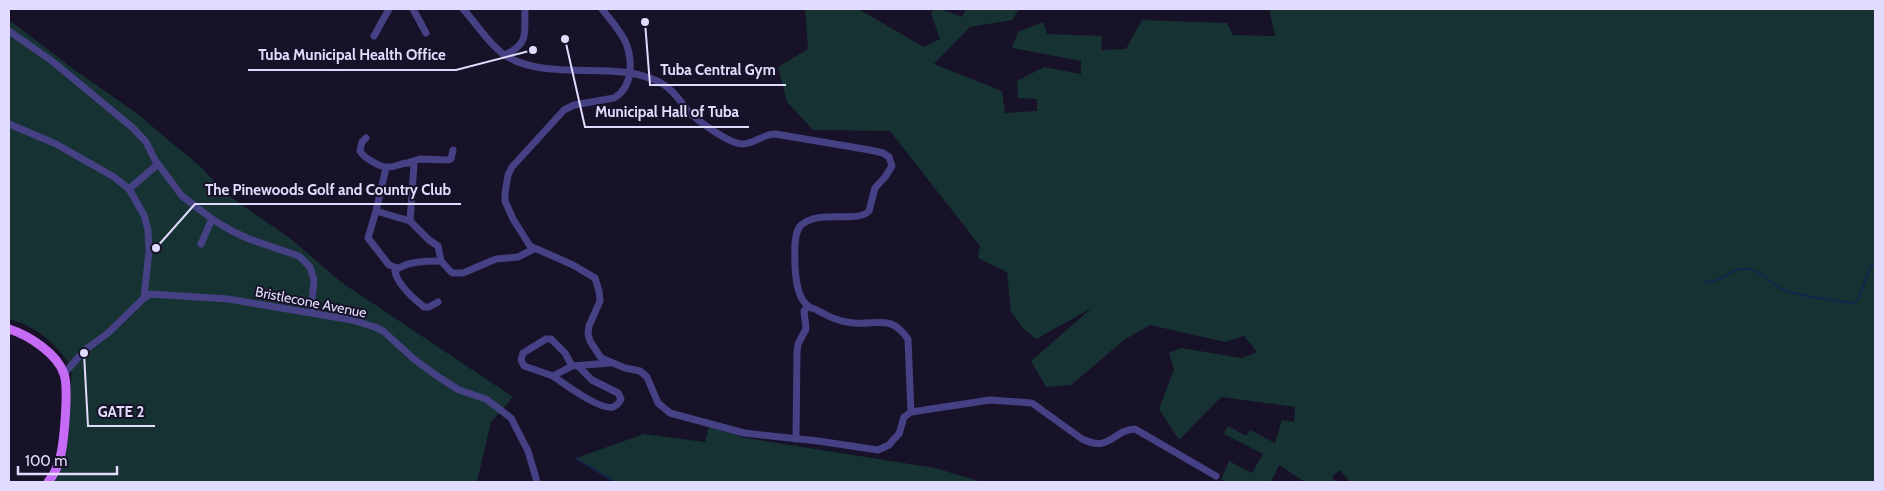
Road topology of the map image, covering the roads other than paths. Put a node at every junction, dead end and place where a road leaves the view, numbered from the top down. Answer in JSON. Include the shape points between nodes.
{"nodes":[{"id":1,"x":389,"y":9,"type":"edge"},
{"id":2,"x":413,"y":9,"type":"edge"},
{"id":3,"x":525,"y":9,"type":"edge"},
{"id":4,"x":602,"y":9,"type":"edge"},
{"id":5,"x":466,"y":10,"type":"edge"},
{"id":6,"x":9,"y":31,"type":"edge"},
{"id":7,"x":426,"y":33,"type":"dead end"},
{"id":8,"x":374,"y":36,"type":"dead end"},
{"id":9,"x":505,"y":55,"type":"junction"},
{"id":10,"x":630,"y":73,"type":"junction"},
{"id":11,"x":9,"y":124,"type":"edge"},
{"id":12,"x":366,"y":138,"type":"dead end"},
{"id":13,"x":453,"y":150,"type":"dead end"},
{"id":14,"x":410,"y":162,"type":"junction"},
{"id":15,"x":158,"y":164,"type":"junction"},
{"id":16,"x":386,"y":168,"type":"junction"},
{"id":17,"x":129,"y":189,"type":"junction"},
{"id":18,"x":376,"y":211,"type":"junction"},
{"id":19,"x":212,"y":219,"type":"junction"},
{"id":20,"x":410,"y":221,"type":"junction"},
{"id":21,"x":201,"y":244,"type":"dead end"},
{"id":22,"x":534,"y":249,"type":"junction"},
{"id":23,"x":441,"y":261,"type":"junction"},
{"id":24,"x":397,"y":268,"type":"junction"},
{"id":25,"x":144,"y":298,"type":"junction"},
{"id":26,"x":438,"y":302,"type":"dead end"},
{"id":27,"x":808,"y":306,"type":"junction"},
{"id":28,"x":311,"y":312,"type":"junction"},
{"id":29,"x":9,"y":329,"type":"edge"},
{"id":30,"x":610,"y":362,"type":"junction"},
{"id":31,"x":574,"y":366,"type":"junction"},
{"id":32,"x":64,"y":374,"type":"junction"},
{"id":33,"x":553,"y":376,"type":"junction"},
{"id":34,"x":911,"y":412,"type":"junction"},
{"id":35,"x":796,"y":439,"type":"junction"},
{"id":36,"x":1216,"y":476,"type":"dead end"},
{"id":37,"x":48,"y":482,"type":"edge"},
{"id":38,"x":537,"y":482,"type":"edge"}],
"edges":[{"from":1,"to":8,"type":"street"},
{"from":2,"to":7,"type":"street"},
{"from":3,"to":9,"type":"street","via":[[522,42]]},
{"from":4,"to":10,"type":"street","via":[[629,48]]},
{"from":5,"to":9,"type":"street","via":[[487,39]]},
{"from":6,"to":15,"type":"street","via":[[108,106],[146,142]]},
{"from":9,"to":10,"type":"street","via":[[543,67]]},
{"from":10,"to":22,"type":"street","via":[[624,89],[614,98],[574,105],[564,110],[512,167],[505,201],[520,233]]},
{"from":10,"to":27,"type":"street","via":[[662,84],[693,115],[734,142],[746,144],[775,134],[870,150],[889,157],[892,166],[875,188],[866,214],[811,219],[798,230],[796,277]]},
{"from":11,"to":17,"type":"street","via":[[56,144]]},
{"from":12,"to":16,"type":"street","via":[[360,147],[362,154]]},
{"from":13,"to":14,"type":"street","via":[[448,160]]},
{"from":14,"to":16,"type":"street"},
{"from":14,"to":20,"type":"street","via":[[415,165]]},
{"from":15,"to":17,"type":"street"},
{"from":15,"to":19,"type":"street","via":[[182,196]]},
{"from":16,"to":18,"type":"street"},
{"from":17,"to":25,"type":"street","via":[[144,215],[148,230]]},
{"from":18,"to":20,"type":"street"},
{"from":18,"to":24,"type":"street","via":[[369,240],[389,265]]},
{"from":19,"to":21,"type":"street"},
{"from":19,"to":28,"type":"street","via":[[248,239],[299,256],[310,266],[314,280]]},
{"from":20,"to":23,"type":"street","via":[[438,246]]},
{"from":22,"to":23,"type":"street","via":[[518,257],[496,259],[459,274],[449,270]]},
{"from":22,"to":30,"type":"street","via":[[595,278],[600,301],[588,334],[595,351]]},
{"from":23,"to":24,"type":"street"},
{"from":24,"to":26,"type":"street","via":[[395,274],[401,283],[424,307]]},
{"from":25,"to":28,"type":"street","name":"Bristlecone Avenue","via":[[150,294],[228,298]]},
{"from":25,"to":32,"type":"street"},
{"from":27,"to":34,"type":"street","via":[[842,322],[878,321],[899,328],[908,339]]},
{"from":27,"to":35,"type":"street","via":[[804,311],[806,329],[797,351]]},
{"from":28,"to":38,"type":"street","name":"Bristlecone Avenue","via":[[375,327],[453,386],[474,397],[486,399],[503,410],[511,418],[528,451]]},
{"from":29,"to":32,"type":"main road","via":[[36,341]]},
{"from":30,"to":31,"type":"street"},
{"from":30,"to":35,"type":"street","via":[[640,371],[647,377],[658,403],[670,414],[744,433]]},
{"from":31,"to":33,"type":"street"},
{"from":31,"to":33,"type":"street","via":[[551,338],[523,353],[520,360],[524,366]]},
{"from":31,"to":33,"type":"street","via":[[592,380],[618,393],[621,399],[618,405],[604,407]]},
{"from":32,"to":37,"type":"main road","via":[[66,406],[60,458]]},
{"from":34,"to":35,"type":"street","via":[[904,417],[899,434],[889,445],[878,450]]},
{"from":34,"to":36,"type":"street","via":[[990,400],[1032,404],[1090,443],[1100,444],[1136,429]]}]}
